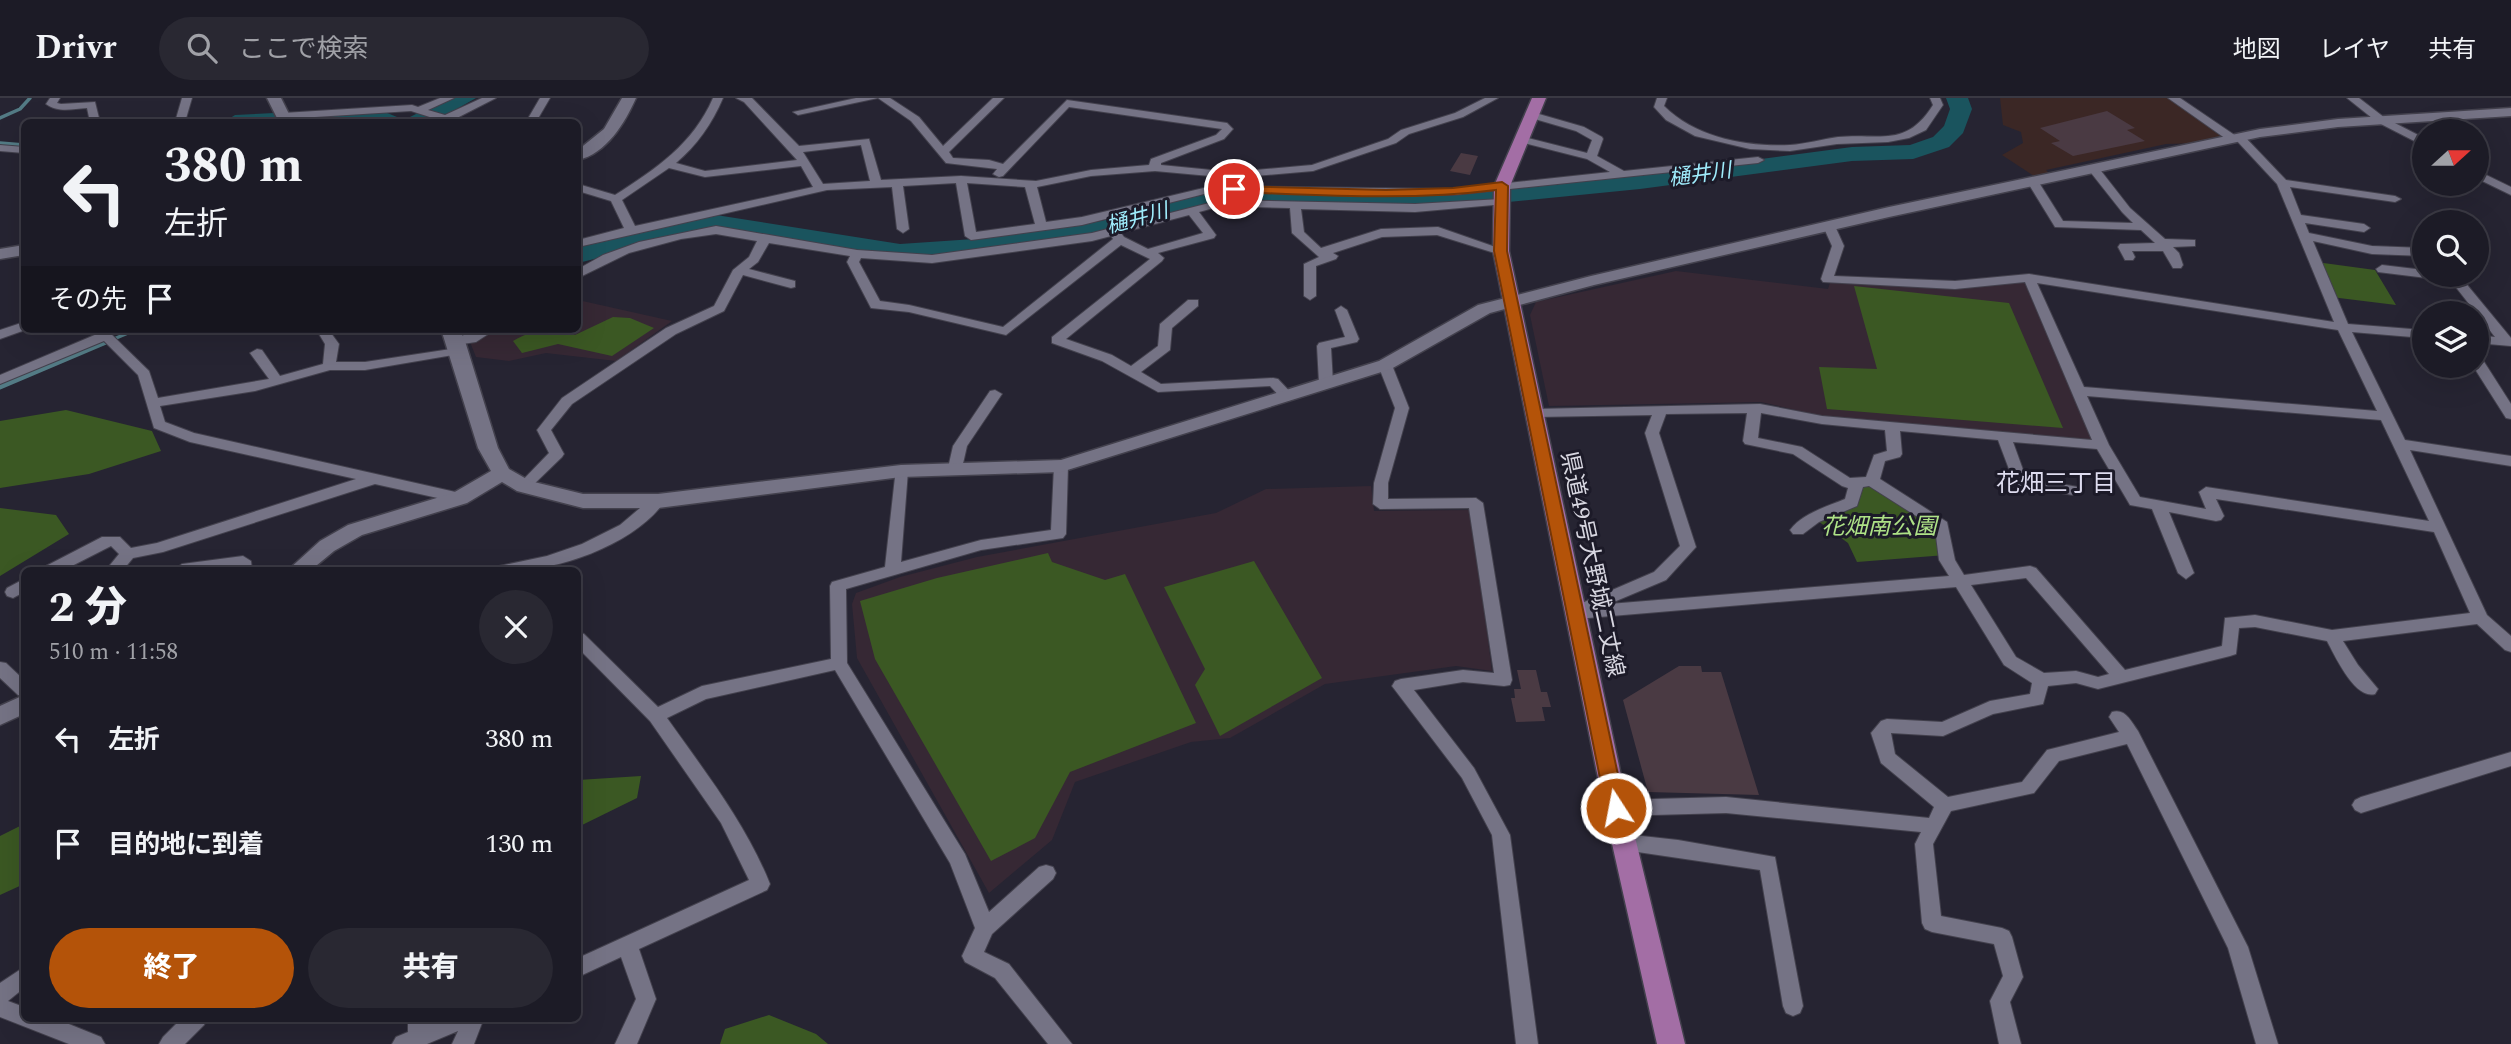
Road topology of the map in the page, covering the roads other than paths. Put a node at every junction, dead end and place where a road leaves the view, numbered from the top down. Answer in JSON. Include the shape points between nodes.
{"nodes":[{"id":1,"x":55,"y":98,"type":"edge"},
{"id":2,"x":187,"y":98,"type":"edge"},
{"id":3,"x":274,"y":98,"type":"edge"},
{"id":4,"x":376,"y":98,"type":"edge"},
{"id":5,"x":449,"y":98,"type":"edge"},
{"id":6,"x":491,"y":98,"type":"edge"},
{"id":7,"x":545,"y":98,"type":"edge"},
{"id":8,"x":629,"y":98,"type":"edge"},
{"id":9,"x":718,"y":98,"type":"edge"},
{"id":10,"x":873,"y":98,"type":"edge"},
{"id":11,"x":883,"y":98,"type":"edge"},
{"id":12,"x":999,"y":98,"type":"edge"},
{"id":13,"x":1493,"y":98,"type":"edge"},
{"id":14,"x":1539,"y":98,"type":"edge"},
{"id":15,"x":1662,"y":98,"type":"edge"},
{"id":16,"x":1935,"y":98,"type":"edge"},
{"id":17,"x":2173,"y":98,"type":"edge"},
{"id":18,"x":2352,"y":98,"type":"edge"},
{"id":19,"x":746,"y":99,"type":"edge"},
{"id":20,"x":1102,"y":103,"type":"edge"},
{"id":21,"x":371,"y":111,"type":"junction"},
{"id":22,"x":422,"y":111,"type":"junction"},
{"id":23,"x":798,"y":111,"type":"dead end"},
{"id":24,"x":2511,"y":112,"type":"edge"},
{"id":25,"x":1532,"y":115,"type":"junction"},
{"id":26,"x":284,"y":118,"type":"edge"},
{"id":27,"x":94,"y":119,"type":"edge"},
{"id":28,"x":181,"y":119,"type":"edge"},
{"id":29,"x":442,"y":119,"type":"edge"},
{"id":30,"x":447,"y":119,"type":"edge"},
{"id":31,"x":533,"y":119,"type":"edge"},
{"id":32,"x":2381,"y":120,"type":"junction"},
{"id":33,"x":2412,"y":137,"type":"edge"},
{"id":34,"x":1520,"y":139,"type":"junction"},
{"id":35,"x":2236,"y":139,"type":"junction"},
{"id":36,"x":0,"y":148,"type":"edge"},
{"id":37,"x":21,"y":150,"type":"edge"},
{"id":38,"x":796,"y":150,"type":"junction"},
{"id":39,"x":944,"y":151,"type":"junction"},
{"id":40,"x":581,"y":154,"type":"edge"},
{"id":41,"x":1591,"y":157,"type":"junction"},
{"id":42,"x":1758,"y":160,"type":"dead end"},
{"id":43,"x":806,"y":162,"type":"junction"},
{"id":44,"x":670,"y":165,"type":"junction"},
{"id":45,"x":1005,"y":168,"type":"junction"},
{"id":46,"x":1155,"y":168,"type":"junction"},
{"id":47,"x":2094,"y":169,"type":"junction"},
{"id":48,"x":1623,"y":176,"type":"junction"},
{"id":49,"x":2489,"y":179,"type":"edge"},
{"id":50,"x":961,"y":180,"type":"junction"},
{"id":51,"x":897,"y":181,"type":"junction"},
{"id":52,"x":992,"y":182,"type":"junction"},
{"id":53,"x":876,"y":183,"type":"junction"},
{"id":54,"x":2034,"y":183,"type":"junction"},
{"id":55,"x":2282,"y":183,"type":"junction"},
{"id":56,"x":1030,"y":184,"type":"junction"},
{"id":57,"x":2507,"y":187,"type":"edge"},
{"id":58,"x":581,"y":188,"type":"edge"},
{"id":59,"x":820,"y":189,"type":"junction"},
{"id":60,"x":1502,"y":194,"type":"junction"},
{"id":61,"x":616,"y":199,"type":"junction"},
{"id":62,"x":2395,"y":199,"type":"dead end"},
{"id":63,"x":1295,"y":204,"type":"junction"},
{"id":64,"x":1191,"y":210,"type":"junction"},
{"id":65,"x":2298,"y":218,"type":"junction"},
{"id":66,"x":1041,"y":226,"type":"junction"},
{"id":67,"x":1829,"y":226,"type":"junction"},
{"id":68,"x":2144,"y":227,"type":"junction"},
{"id":69,"x":2364,"y":228,"type":"dead end"},
{"id":70,"x":903,"y":229,"type":"dead end"},
{"id":71,"x":631,"y":230,"type":"junction"},
{"id":72,"x":1116,"y":235,"type":"junction"},
{"id":73,"x":2306,"y":236,"type":"junction"},
{"id":74,"x":766,"y":238,"type":"junction"},
{"id":75,"x":584,"y":243,"type":"edge"},
{"id":76,"x":2191,"y":243,"type":"dead end"},
{"id":77,"x":2164,"y":245,"type":"junction"},
{"id":78,"x":1336,"y":248,"type":"junction"},
{"id":79,"x":21,"y":250,"type":"edge"},
{"id":80,"x":1501,"y":251,"type":"junction"},
{"id":81,"x":2412,"y":252,"type":"edge"},
{"id":82,"x":1146,"y":253,"type":"junction"},
{"id":83,"x":0,"y":254,"type":"edge"},
{"id":84,"x":857,"y":254,"type":"junction"},
{"id":85,"x":2129,"y":257,"type":"dead end"},
{"id":86,"x":597,"y":259,"type":"junction"},
{"id":87,"x":2177,"y":265,"type":"dead end"},
{"id":88,"x":2382,"y":269,"type":"dead end"},
{"id":89,"x":739,"y":270,"type":"junction"},
{"id":90,"x":581,"y":272,"type":"edge"},
{"id":91,"x":2412,"y":273,"type":"edge"},
{"id":92,"x":2028,"y":278,"type":"junction"},
{"id":93,"x":791,"y":284,"type":"dead end"},
{"id":94,"x":2463,"y":287,"type":"edge"},
{"id":95,"x":1310,"y":296,"type":"dead end"},
{"id":96,"x":1510,"y":302,"type":"junction"},
{"id":97,"x":1193,"y":303,"type":"dead end"},
{"id":98,"x":1341,"y":310,"type":"dead end"},
{"id":99,"x":21,"y":327,"type":"edge"},
{"id":100,"x":2343,"y":327,"type":"junction"},
{"id":101,"x":99,"y":333,"type":"edge"},
{"id":102,"x":102,"y":333,"type":"edge"},
{"id":103,"x":325,"y":333,"type":"edge"},
{"id":104,"x":482,"y":333,"type":"edge"},
{"id":105,"x":2412,"y":333,"type":"edge"},
{"id":106,"x":0,"y":335,"type":"edge"},
{"id":107,"x":455,"y":340,"type":"edge"},
{"id":108,"x":2489,"y":340,"type":"edge"},
{"id":109,"x":2509,"y":342,"type":"edge"},
{"id":110,"x":257,"y":353,"type":"dead end"},
{"id":111,"x":1385,"y":365,"type":"junction"},
{"id":112,"x":328,"y":366,"type":"junction"},
{"id":113,"x":1132,"y":373,"type":"junction"},
{"id":114,"x":2487,"y":378,"type":"edge"},
{"id":115,"x":0,"y":380,"type":"edge"},
{"id":116,"x":276,"y":381,"type":"junction"},
{"id":117,"x":1326,"y":383,"type":"junction"},
{"id":118,"x":2078,"y":391,"type":"junction"},
{"id":119,"x":995,"y":394,"type":"dead end"},
{"id":120,"x":1288,"y":397,"type":"junction"},
{"id":121,"x":153,"y":403,"type":"junction"},
{"id":122,"x":1755,"y":408,"type":"junction"},
{"id":123,"x":1661,"y":410,"type":"junction"},
{"id":124,"x":1535,"y":413,"type":"junction"},
{"id":125,"x":2511,"y":415,"type":"edge"},
{"id":126,"x":2387,"y":416,"type":"junction"},
{"id":127,"x":1892,"y":426,"type":"junction"},
{"id":128,"x":2004,"y":437,"type":"junction"},
{"id":129,"x":2401,"y":444,"type":"junction"},
{"id":130,"x":2102,"y":446,"type":"junction"},
{"id":131,"x":2511,"y":461,"type":"edge"},
{"id":132,"x":1060,"y":466,"type":"junction"},
{"id":133,"x":955,"y":468,"type":"junction"},
{"id":134,"x":901,"y":471,"type":"junction"},
{"id":135,"x":502,"y":473,"type":"junction"},
{"id":136,"x":372,"y":480,"type":"junction"},
{"id":137,"x":1865,"y":481,"type":"junction"},
{"id":138,"x":524,"y":486,"type":"junction"},
{"id":139,"x":2073,"y":490,"type":"dead end"},
{"id":140,"x":460,"y":498,"type":"junction"},
{"id":141,"x":657,"y":501,"type":"junction"},
{"id":142,"x":2158,"y":505,"type":"junction"},
{"id":143,"x":2440,"y":528,"type":"junction"},
{"id":144,"x":1798,"y":530,"type":"dead end"},
{"id":145,"x":128,"y":554,"type":"junction"},
{"id":146,"x":58,"y":567,"type":"edge"},
{"id":147,"x":117,"y":567,"type":"edge"},
{"id":148,"x":202,"y":567,"type":"edge"},
{"id":149,"x":244,"y":567,"type":"edge"},
{"id":150,"x":302,"y":567,"type":"edge"},
{"id":151,"x":544,"y":567,"type":"edge"},
{"id":152,"x":893,"y":570,"type":"junction"},
{"id":153,"x":2186,"y":573,"type":"dead end"},
{"id":154,"x":1960,"y":581,"type":"junction"},
{"id":155,"x":1576,"y":612,"type":"junction"},
{"id":156,"x":2480,"y":618,"type":"junction"},
{"id":157,"x":2332,"y":636,"type":"junction"},
{"id":158,"x":581,"y":642,"type":"edge"},
{"id":159,"x":2511,"y":646,"type":"edge"},
{"id":160,"x":839,"y":663,"type":"junction"},
{"id":161,"x":0,"y":668,"type":"edge"},
{"id":162,"x":2122,"y":678,"type":"junction"},
{"id":163,"x":2041,"y":680,"type":"junction"},
{"id":164,"x":21,"y":687,"type":"edge"},
{"id":165,"x":2369,"y":689,"type":"dead end"},
{"id":166,"x":21,"y":706,"type":"edge"},
{"id":167,"x":0,"y":716,"type":"edge"},
{"id":168,"x":656,"y":716,"type":"junction"},
{"id":169,"x":2118,"y":717,"type":"dead end"},
{"id":170,"x":2132,"y":736,"type":"junction"},
{"id":171,"x":2511,"y":759,"type":"edge"},
{"id":172,"x":1945,"y":805,"type":"junction"},
{"id":173,"x":2361,"y":805,"type":"dead end"},
{"id":174,"x":1616,"y":808,"type":"junction"},
{"id":175,"x":1934,"y":826,"type":"junction"},
{"id":176,"x":1624,"y":842,"type":"junction"},
{"id":177,"x":1046,"y":873,"type":"dead end"},
{"id":178,"x":985,"y":928,"type":"junction"},
{"id":179,"x":627,"y":945,"type":"junction"},
{"id":180,"x":581,"y":967,"type":"edge"},
{"id":181,"x":21,"y":978,"type":"edge"},
{"id":182,"x":0,"y":996,"type":"edge"},
{"id":183,"x":1793,"y":1006,"type":"dead end"},
{"id":184,"x":0,"y":1007,"type":"edge"},
{"id":185,"x":21,"y":1016,"type":"edge"},
{"id":186,"x":36,"y":1022,"type":"edge"},
{"id":187,"x":193,"y":1022,"type":"edge"},
{"id":188,"x":452,"y":1022,"type":"edge"},
{"id":189,"x":472,"y":1022,"type":"edge"},
{"id":190,"x":413,"y":1034,"type":"edge"},
{"id":191,"x":94,"y":1044,"type":"edge"},
{"id":192,"x":170,"y":1044,"type":"edge"},
{"id":193,"x":463,"y":1044,"type":"edge"},
{"id":194,"x":626,"y":1044,"type":"edge"},
{"id":195,"x":1061,"y":1044,"type":"edge"},
{"id":196,"x":1527,"y":1044,"type":"edge"},
{"id":197,"x":1671,"y":1044,"type":"edge"},
{"id":198,"x":2010,"y":1044,"type":"edge"},
{"id":199,"x":2267,"y":1044,"type":"edge"}],
"edges":[{"from":1,"to":27,"type":"street","via":[[51,104],[60,107],[92,104]]},
{"from":2,"to":28,"type":"street"},
{"from":3,"to":26,"type":"street"},
{"from":4,"to":21,"type":"street"},
{"from":5,"to":22,"type":"street"},
{"from":6,"to":30,"type":"street"},
{"from":7,"to":31,"type":"street"},
{"from":8,"to":40,"type":"street","via":[[618,124]]},
{"from":9,"to":44,"type":"street","via":[[710,120]]},
{"from":10,"to":23,"type":"street"},
{"from":11,"to":39,"type":"street","via":[[915,119]]},
{"from":12,"to":39,"type":"street"},
{"from":13,"to":46,"type":"street","via":[[1459,115],[1313,168],[1232,175]]},
{"from":14,"to":25,"type":"main road","name":"県道49号大野城二丈線"},
{"from":15,"to":16,"type":"street","via":[[1659,107],[1688,131],[1783,148],[1846,140],[1890,141],[1927,123],[1938,105]]},
{"from":17,"to":35,"type":"street"},
{"from":18,"to":32,"type":"street"},
{"from":19,"to":38,"type":"street"},
{"from":20,"to":45,"type":"street","via":[[1067,103]]},
{"from":20,"to":46,"type":"street","via":[[1228,129],[1220,137],[1155,161]]},
{"from":21,"to":22,"type":"street"},
{"from":21,"to":26,"type":"street"},
{"from":22,"to":29,"type":"street"},
{"from":24,"to":32,"type":"street"},
{"from":25,"to":34,"type":"main road","name":"県道49号大野城二丈線"},
{"from":25,"to":41,"type":"street","via":[[1598,139]]},
{"from":32,"to":33,"type":"street"},
{"from":32,"to":35,"type":"street","via":[[2291,128]]},
{"from":34,"to":41,"type":"street"},
{"from":34,"to":60,"type":"main road","name":"県道49号大野城二丈線"},
{"from":35,"to":47,"type":"street"},
{"from":35,"to":55,"type":"street"},
{"from":36,"to":37,"type":"street"},
{"from":38,"to":43,"type":"street"},
{"from":38,"to":53,"type":"street","via":[[865,141]]},
{"from":39,"to":45,"type":"street","via":[[950,161]]},
{"from":41,"to":48,"type":"street"},
{"from":42,"to":48,"type":"street"},
{"from":43,"to":44,"type":"street","via":[[705,174]]},
{"from":43,"to":59,"type":"street"},
{"from":44,"to":61,"type":"street"},
{"from":45,"to":52,"type":"street"},
{"from":46,"to":56,"type":"street"},
{"from":47,"to":54,"type":"street"},
{"from":47,"to":68,"type":"street"},
{"from":48,"to":60,"type":"street"},
{"from":49,"to":57,"type":"street"},
{"from":50,"to":51,"type":"street"},
{"from":50,"to":52,"type":"street"},
{"from":50,"to":66,"type":"street","via":[[971,236]]},
{"from":51,"to":53,"type":"street"},
{"from":51,"to":70,"type":"street"},
{"from":52,"to":56,"type":"street"},
{"from":53,"to":59,"type":"street"},
{"from":54,"to":67,"type":"street"},
{"from":54,"to":68,"type":"street","via":[[2059,224]]},
{"from":55,"to":62,"type":"street"},
{"from":55,"to":65,"type":"street"},
{"from":56,"to":66,"type":"street"},
{"from":58,"to":61,"type":"street"},
{"from":59,"to":71,"type":"street"},
{"from":60,"to":63,"type":"street","via":[[1415,208]]},
{"from":60,"to":66,"type":"street","via":[[1212,189],[1082,221]]},
{"from":60,"to":80,"type":"main road","name":"県道49号大野城二丈線"},
{"from":61,"to":71,"type":"street"},
{"from":63,"to":64,"type":"street","via":[[1221,203]]},
{"from":63,"to":78,"type":"street","via":[[1298,233],[1319,253]]},
{"from":64,"to":72,"type":"street"},
{"from":64,"to":82,"type":"street","via":[[1210,235]]},
{"from":65,"to":69,"type":"street"},
{"from":65,"to":73,"type":"street"},
{"from":67,"to":92,"type":"street","via":[[1838,246],[1827,279],[1955,285]]},
{"from":67,"to":96,"type":"street"},
{"from":68,"to":77,"type":"street"},
{"from":71,"to":75,"type":"street"},
{"from":72,"to":82,"type":"street"},
{"from":72,"to":84,"type":"street","via":[[932,259]]},
{"from":72,"to":84,"type":"street","via":[[1006,331],[975,327],[905,305],[876,305],[853,262]]},
{"from":73,"to":81,"type":"street","via":[[2372,250]]},
{"from":73,"to":100,"type":"street"},
{"from":74,"to":84,"type":"street"},
{"from":74,"to":86,"type":"street","via":[[716,230],[697,232]]},
{"from":74,"to":89,"type":"street","via":[[754,259]]},
{"from":75,"to":86,"type":"street"},
{"from":76,"to":77,"type":"street"},
{"from":77,"to":85,"type":"street","via":[[2124,247]]},
{"from":77,"to":87,"type":"street"},
{"from":78,"to":80,"type":"street","via":[[1381,233],[1438,231]]},
{"from":78,"to":95,"type":"street","via":[[1338,254],[1310,264]]},
{"from":79,"to":83,"type":"street"},
{"from":80,"to":96,"type":"main road","name":"県道49号大野城二丈線"},
{"from":82,"to":113,"type":"street","via":[[1158,258],[1057,340],[1107,358]]},
{"from":86,"to":90,"type":"street"},
{"from":88,"to":91,"type":"street"},
{"from":89,"to":93,"type":"street"},
{"from":89,"to":138,"type":"street","via":[[719,308],[671,331],[567,401],[544,430],[557,454]]},
{"from":92,"to":100,"type":"street"},
{"from":92,"to":118,"type":"street"},
{"from":94,"to":109,"type":"street"},
{"from":96,"to":111,"type":"street","via":[[1484,309]]},
{"from":96,"to":124,"type":"main road","name":"県道49号大野城二丈線"},
{"from":97,"to":113,"type":"street","via":[[1165,327],[1165,346]]},
{"from":98,"to":117,"type":"street","via":[[1352,339],[1324,346]]},
{"from":99,"to":106,"type":"street"},
{"from":100,"to":105,"type":"street"},
{"from":100,"to":126,"type":"street"},
{"from":101,"to":115,"type":"street"},
{"from":102,"to":121,"type":"street","via":[[144,374]]},
{"from":103,"to":112,"type":"street","via":[[332,344]]},
{"from":104,"to":107,"type":"street"},
{"from":107,"to":112,"type":"street","via":[[365,366]]},
{"from":107,"to":135,"type":"street","via":[[488,448]]},
{"from":108,"to":109,"type":"street"},
{"from":110,"to":116,"type":"street"},
{"from":111,"to":117,"type":"street"},
{"from":111,"to":196,"type":"street","via":[[1402,408],[1381,482],[1380,504],[1476,503],[1504,680],[1463,676],[1401,686],[1468,773],[1501,835]]},
{"from":112,"to":116,"type":"street"},
{"from":113,"to":120,"type":"street","via":[[1158,388],[1273,382]]},
{"from":114,"to":125,"type":"street"},
{"from":116,"to":121,"type":"street"},
{"from":117,"to":120,"type":"street"},
{"from":118,"to":126,"type":"street"},
{"from":118,"to":130,"type":"street"},
{"from":119,"to":133,"type":"street","via":[[960,446]]},
{"from":120,"to":132,"type":"street"},
{"from":121,"to":136,"type":"street","via":[[159,425],[190,437]]},
{"from":122,"to":123,"type":"street"},
{"from":122,"to":127,"type":"street"},
{"from":122,"to":137,"type":"street","via":[[1750,441],[1797,450],[1847,483]]},
{"from":123,"to":124,"type":"street"},
{"from":123,"to":155,"type":"street","via":[[1652,433],[1688,547],[1660,576]]},
{"from":124,"to":155,"type":"main road","name":"県道49号大野城二丈線"},
{"from":126,"to":129,"type":"street"},
{"from":127,"to":128,"type":"street"},
{"from":127,"to":137,"type":"street","via":[[1895,454],[1879,458]]},
{"from":128,"to":130,"type":"street"},
{"from":128,"to":139,"type":"street","via":[[2020,482]]},
{"from":129,"to":131,"type":"street"},
{"from":129,"to":143,"type":"street"},
{"from":130,"to":142,"type":"street","via":[[2135,501]]},
{"from":132,"to":133,"type":"street"},
{"from":132,"to":152,"type":"street","via":[[1058,534],[981,545]]},
{"from":133,"to":134,"type":"street"},
{"from":134,"to":141,"type":"street"},
{"from":134,"to":152,"type":"street"},
{"from":135,"to":138,"type":"street"},
{"from":135,"to":140,"type":"street"},
{"from":136,"to":140,"type":"street"},
{"from":136,"to":145,"type":"street"},
{"from":137,"to":144,"type":"street","via":[[1852,502]]},
{"from":137,"to":154,"type":"street","via":[[1942,526],[1947,560]]},
{"from":138,"to":141,"type":"street","via":[[583,501]]},
{"from":140,"to":150,"type":"street","via":[[355,530]]},
{"from":141,"to":151,"type":"street","via":[[640,520]]},
{"from":142,"to":143,"type":"street","via":[[2216,516],[2206,492]]},
{"from":142,"to":153,"type":"street"},
{"from":143,"to":156,"type":"street"},
{"from":145,"to":146,"type":"street","via":[[115,541],[107,541]]},
{"from":145,"to":147,"type":"street"},
{"from":148,"to":149,"type":"street","via":[[243,561]]},
{"from":152,"to":160,"type":"street","via":[[838,586]]},
{"from":154,"to":155,"type":"street"},
{"from":154,"to":162,"type":"street","via":[[2030,572]]},
{"from":154,"to":163,"type":"street","via":[[2010,661]]},
{"from":155,"to":174,"type":"main road","name":"県道49号大野城二丈線"},
{"from":156,"to":157,"type":"street"},
{"from":156,"to":159,"type":"street"},
{"from":157,"to":162,"type":"street","via":[[2255,621],[2231,622],[2230,650]]},
{"from":157,"to":165,"type":"street"},
{"from":158,"to":168,"type":"street"},
{"from":160,"to":168,"type":"street","via":[[702,693]]},
{"from":160,"to":178,"type":"street","via":[[958,860]]},
{"from":161,"to":164,"type":"street"},
{"from":162,"to":163,"type":"street","via":[[2098,683],[2076,677]]},
{"from":163,"to":172,"type":"street","via":[[2037,699],[1990,708],[1943,729],[1887,726],[1880,733],[1887,758]]},
{"from":166,"to":167,"type":"street"},
{"from":168,"to":179,"type":"street","via":[[718,805],[760,884]]},
{"from":169,"to":170,"type":"street"},
{"from":170,"to":172,"type":"street","via":[[2053,755],[2028,788]]},
{"from":170,"to":199,"type":"street","via":[[2238,947]]},
{"from":171,"to":173,"type":"street"},
{"from":172,"to":175,"type":"street"},
{"from":174,"to":175,"type":"street","via":[[1727,805]]},
{"from":174,"to":176,"type":"main road","name":"県道49号大野城二丈線"},
{"from":175,"to":198,"type":"street","via":[[1924,844],[1932,923],[2002,937],[2012,977],[2000,1001]]},
{"from":176,"to":183,"type":"street","via":[[1669,845],[1768,863]]},
{"from":176,"to":197,"type":"main road","name":"県道49号大野城二丈線"},
{"from":177,"to":178,"type":"street"},
{"from":178,"to":195,"type":"street","via":[[972,956],[1002,971]]},
{"from":179,"to":180,"type":"street"},
{"from":179,"to":194,"type":"street","via":[[646,999]]},
{"from":181,"to":182,"type":"street"},
{"from":184,"to":185,"type":"street"},
{"from":186,"to":191,"type":"street"},
{"from":187,"to":192,"type":"street"},
{"from":188,"to":190,"type":"street"},
{"from":189,"to":193,"type":"street"}]}
